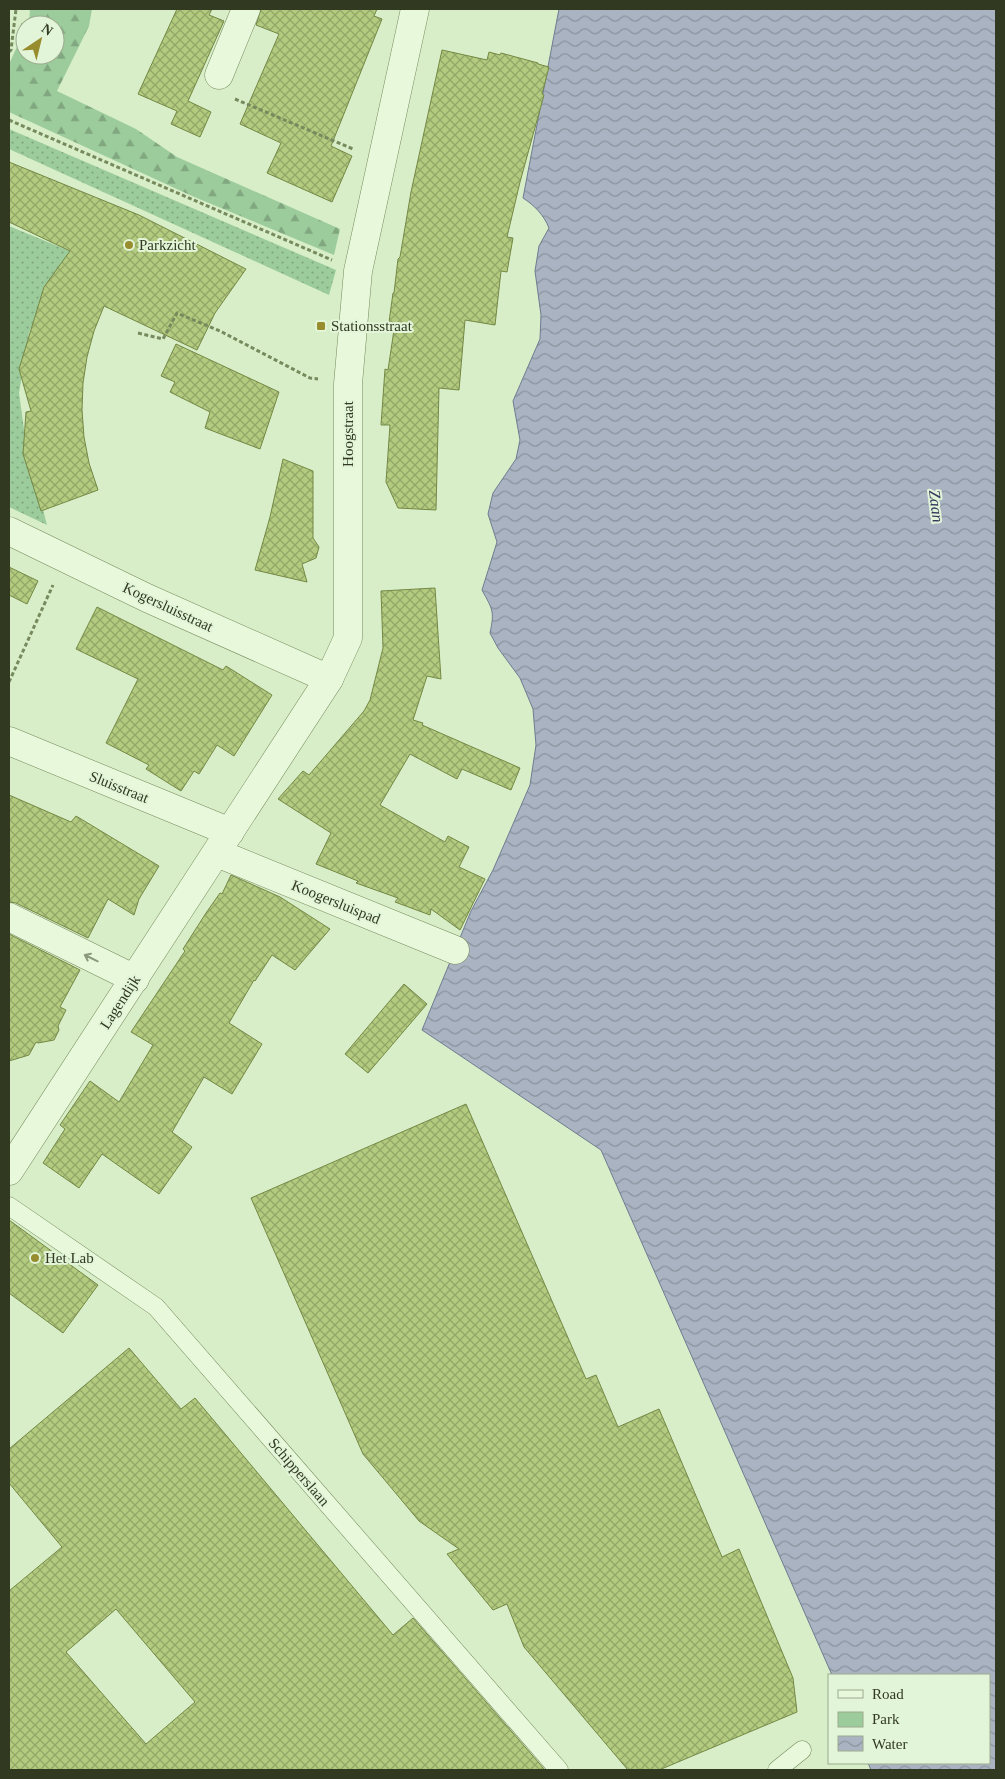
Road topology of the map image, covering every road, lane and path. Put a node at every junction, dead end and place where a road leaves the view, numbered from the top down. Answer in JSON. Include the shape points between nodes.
{"nodes":[{"id":1,"x":16,"y":9,"type":"edge"},
{"id":2,"x":246,"y":9,"type":"edge"},
{"id":3,"x":415,"y":9,"type":"edge"},
{"id":4,"x":9,"y":52,"type":"edge"},
{"id":5,"x":219,"y":75,"type":"joint"},
{"id":6,"x":9,"y":120,"type":"edge"},
{"id":7,"x":382,"y":161,"type":"junction"},
{"id":8,"x":358,"y":271,"type":"junction"},
{"id":9,"x":138,"y":333,"type":"dead end"},
{"id":10,"x":348,"y":384,"type":"junction"},
{"id":11,"x":9,"y":531,"type":"edge"},
{"id":12,"x":65,"y":559,"type":"junction"},
{"id":13,"x":329,"y":679,"type":"junction"},
{"id":14,"x":9,"y":682,"type":"edge"},
{"id":15,"x":9,"y":742,"type":"edge"},
{"id":16,"x":223,"y":843,"type":"junction"},
{"id":17,"x":9,"y":917,"type":"edge"},
{"id":18,"x":455,"y":950,"type":"dead end"},
{"id":19,"x":135,"y":979,"type":"junction"},
{"id":20,"x":9,"y":1171,"type":"edge"},
{"id":21,"x":9,"y":1206,"type":"edge"},
{"id":22,"x":802,"y":1750,"type":"dead end"},
{"id":23,"x":560,"y":1770,"type":"edge"},
{"id":24,"x":777,"y":1770,"type":"edge"}],
"edges":[{"from":1,"to":4,"type":"path"},
{"from":2,"to":5,"type":"street"},
{"from":3,"to":7,"type":"street","name":"Hoogstraat"},
{"from":5,"to":7,"type":"path","via":[[228,96]]},
{"from":6,"to":8,"type":"path"},
{"from":7,"to":8,"type":"street","name":"Hoogstraat"},
{"from":8,"to":10,"type":"street","name":"Hoogstraat"},
{"from":9,"to":10,"type":"path","via":[[163,339],[176,313],[220,331],[310,378]]},
{"from":10,"to":13,"type":"street","name":"Hoogstraat","via":[[348,638]]},
{"from":11,"to":12,"type":"street","name":"Kogersluisstraat"},
{"from":12,"to":13,"type":"street","name":"Kogersluisstraat"},
{"from":12,"to":14,"type":"path"},
{"from":13,"to":16,"type":"street","name":"Hoogstraat"},
{"from":15,"to":16,"type":"street","name":"Sluisstraat"},
{"from":16,"to":18,"type":"street","name":"Koogersluispad"},
{"from":16,"to":19,"type":"street","name":"Lagendijk"},
{"from":19,"to":17,"type":"street","one_way":true},
{"from":19,"to":20,"type":"street","name":"Lagendijk"},
{"from":21,"to":23,"type":"lane","name":"Schipperslaan","via":[[156,1308]]},
{"from":22,"to":24,"type":"lane"}]}
